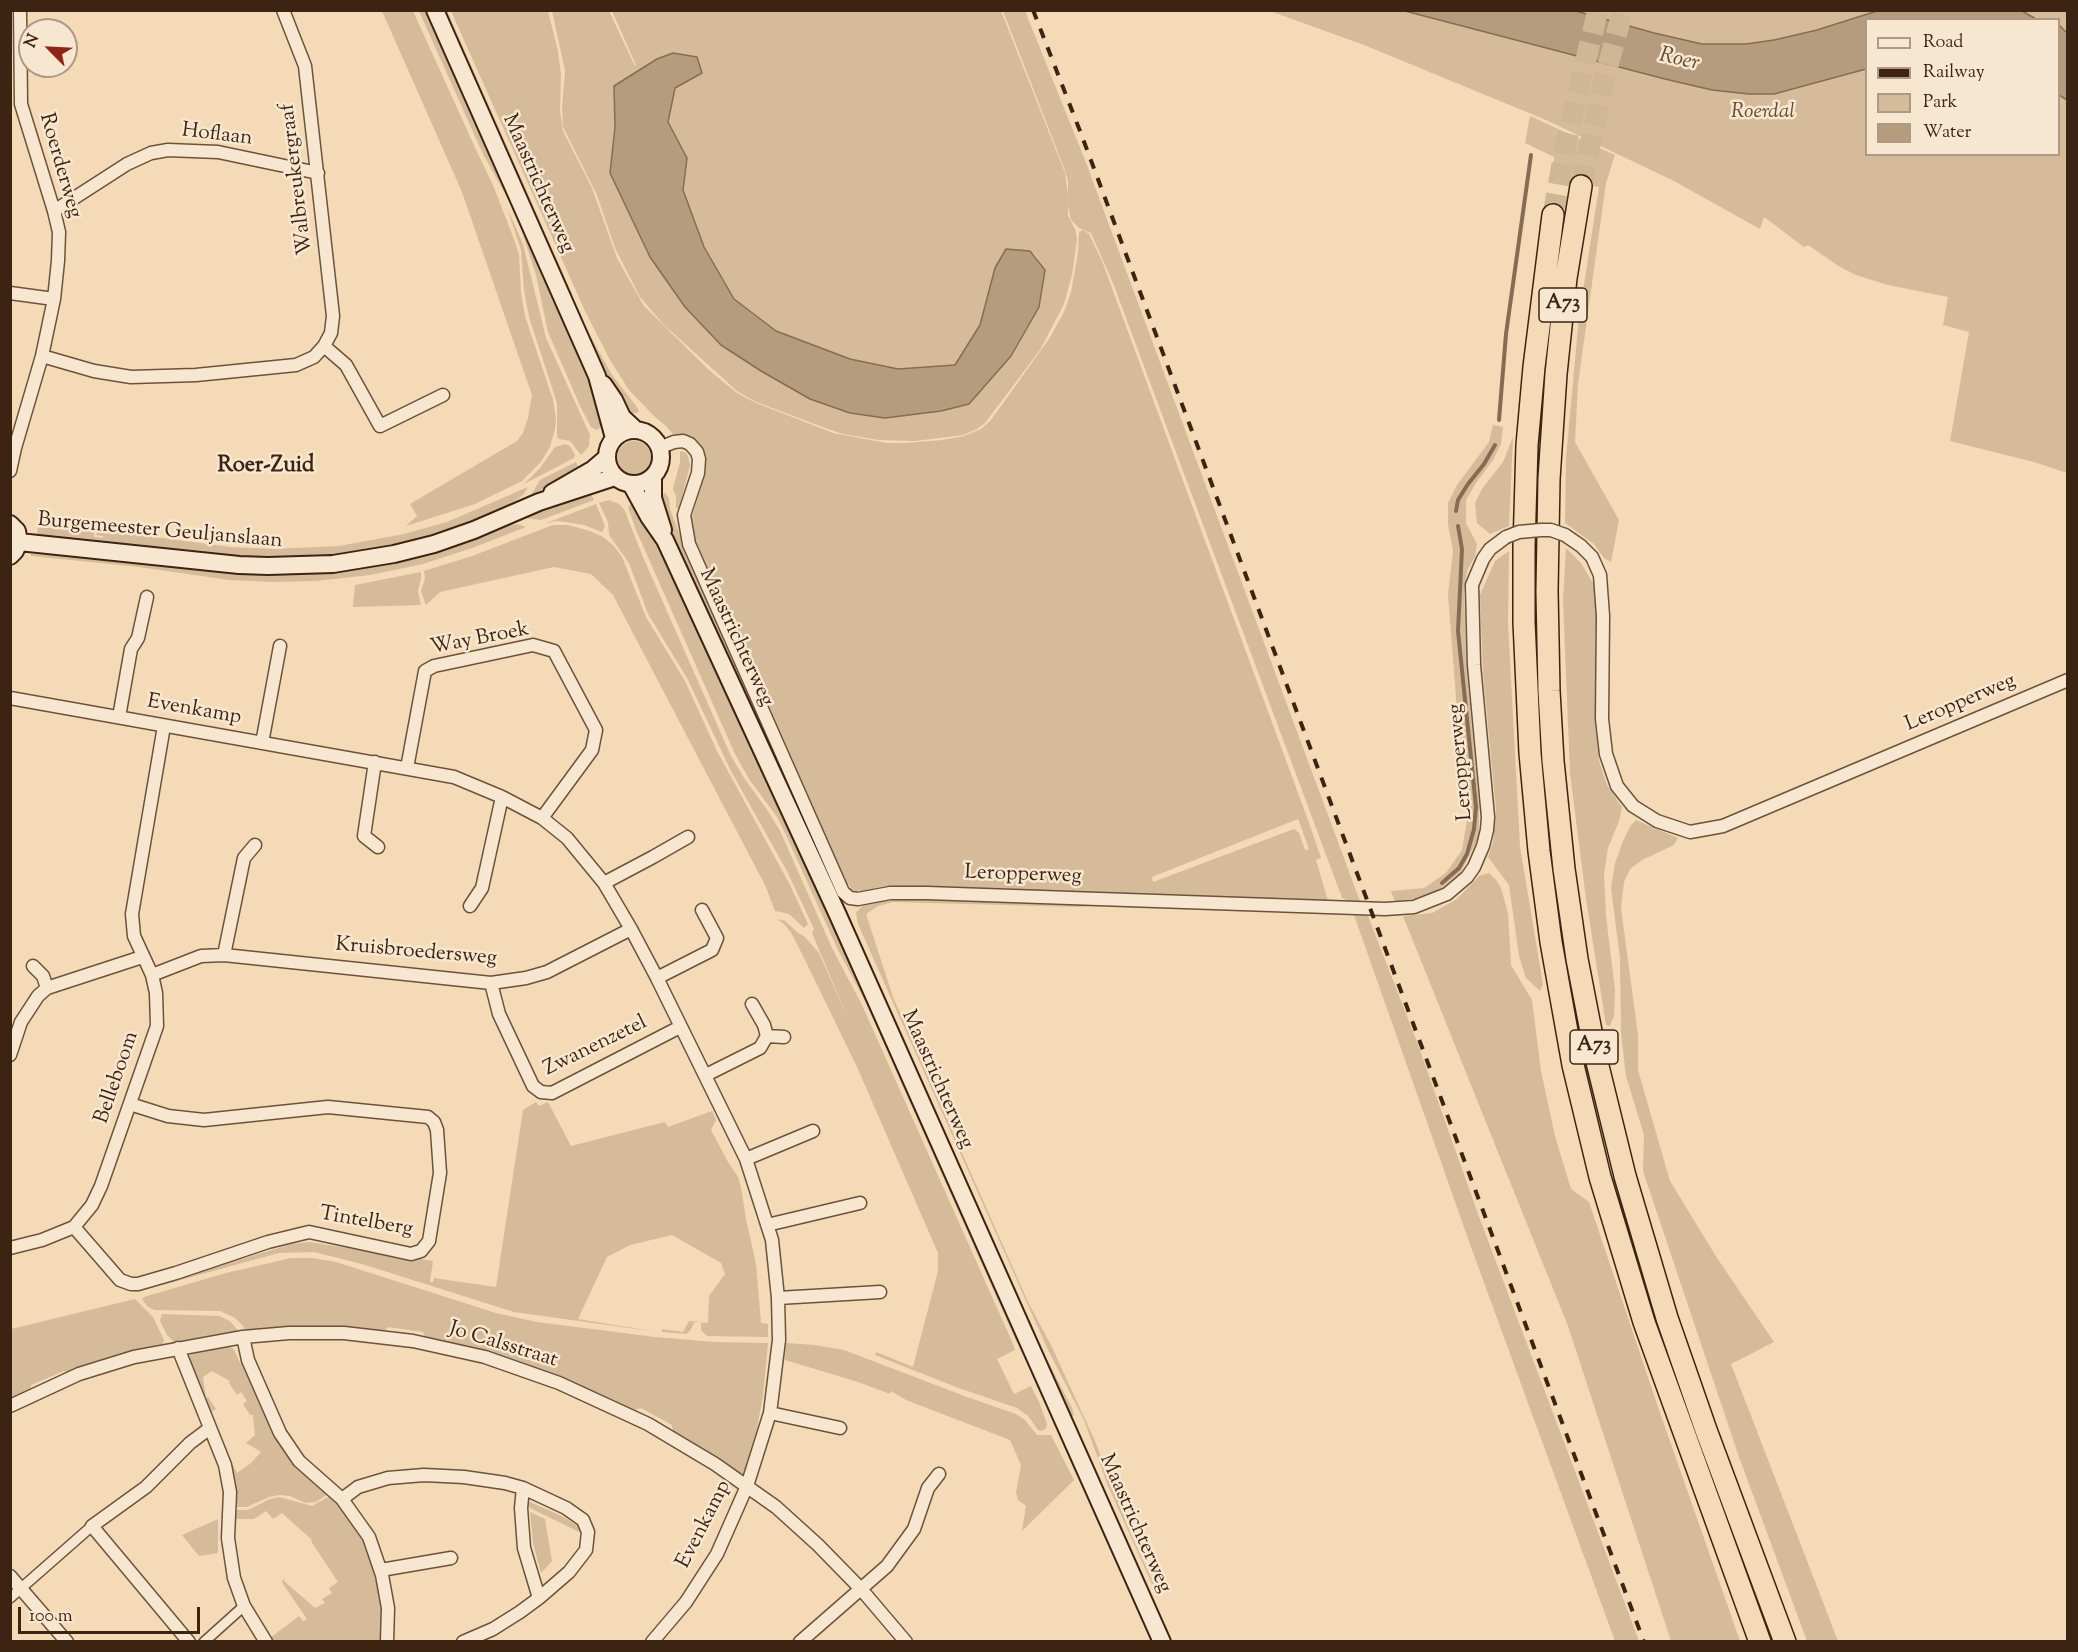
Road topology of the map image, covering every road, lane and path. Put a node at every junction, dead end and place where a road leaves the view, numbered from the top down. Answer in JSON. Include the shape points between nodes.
{"nodes":[{"id":1,"x":20,"y":10,"type":"edge"},
{"id":2,"x":283,"y":10,"type":"edge"},
{"id":3,"x":435,"y":10,"type":"edge"},
{"id":4,"x":318,"y":173,"type":"junction"},
{"id":5,"x":1581,"y":186,"type":"tunnel mouth"},
{"id":6,"x":54,"y":211,"type":"junction"},
{"id":7,"x":1552,"y":215,"type":"tunnel mouth"},
{"id":8,"x":10,"y":293,"type":"edge"},
{"id":9,"x":54,"y":299,"type":"junction"},
{"id":10,"x":324,"y":346,"type":"junction"},
{"id":11,"x":42,"y":356,"type":"junction"},
{"id":12,"x":597,"y":376,"type":"junction"},
{"id":13,"x":443,"y":395,"type":"dead end"},
{"id":14,"x":636,"y":430,"type":"junction"},
{"id":15,"x":614,"y":438,"type":"junction"},
{"id":16,"x":659,"y":448,"type":"junction"},
{"id":17,"x":606,"y":458,"type":"junction"},
{"id":18,"x":10,"y":471,"type":"edge"},
{"id":19,"x":615,"y":477,"type":"junction"},
{"id":20,"x":653,"y":477,"type":"junction"},
{"id":21,"x":631,"y":484,"type":"junction"},
{"id":22,"x":539,"y":502,"type":"junction"},
{"id":23,"x":10,"y":524,"type":"edge"},
{"id":24,"x":665,"y":540,"type":"junction"},
{"id":25,"x":14,"y":549,"type":"edge"},
{"id":26,"x":147,"y":597,"type":"dead end"},
{"id":27,"x":280,"y":646,"type":"dead end"},
{"id":28,"x":2067,"y":680,"type":"edge"},
{"id":29,"x":10,"y":698,"type":"edge"},
{"id":30,"x":119,"y":717,"type":"junction"},
{"id":31,"x":164,"y":726,"type":"junction"},
{"id":32,"x":262,"y":742,"type":"junction"},
{"id":33,"x":375,"y":762,"type":"junction"},
{"id":34,"x":407,"y":768,"type":"junction"},
{"id":35,"x":502,"y":797,"type":"junction"},
{"id":36,"x":542,"y":818,"type":"junction"},
{"id":37,"x":688,"y":837,"type":"dead end"},
{"id":38,"x":255,"y":845,"type":"dead end"},
{"id":39,"x":378,"y":847,"type":"dead end"},
{"id":40,"x":604,"y":882,"type":"junction"},
{"id":41,"x":470,"y":906,"type":"dead end"},
{"id":42,"x":702,"y":910,"type":"dead end"},
{"id":43,"x":631,"y":929,"type":"junction"},
{"id":44,"x":224,"y":955,"type":"junction"},
{"id":45,"x":142,"y":957,"type":"junction"},
{"id":46,"x":33,"y":966,"type":"dead end"},
{"id":47,"x":152,"y":975,"type":"junction"},
{"id":48,"x":657,"y":978,"type":"junction"},
{"id":49,"x":491,"y":982,"type":"junction"},
{"id":50,"x":47,"y":988,"type":"junction"},
{"id":51,"x":752,"y":1004,"type":"dead end"},
{"id":52,"x":680,"y":1028,"type":"junction"},
{"id":53,"x":767,"y":1036,"type":"junction"},
{"id":54,"x":784,"y":1037,"type":"dead end"},
{"id":55,"x":10,"y":1055,"type":"edge"},
{"id":56,"x":706,"y":1076,"type":"junction"},
{"id":57,"x":130,"y":1104,"type":"junction"},
{"id":58,"x":813,"y":1131,"type":"dead end"},
{"id":59,"x":746,"y":1159,"type":"junction"},
{"id":60,"x":860,"y":1203,"type":"dead end"},
{"id":61,"x":767,"y":1225,"type":"junction"},
{"id":62,"x":74,"y":1227,"type":"junction"},
{"id":63,"x":10,"y":1248,"type":"edge"},
{"id":64,"x":880,"y":1292,"type":"dead end"},
{"id":65,"x":778,"y":1298,"type":"junction"},
{"id":66,"x":243,"y":1337,"type":"junction"},
{"id":67,"x":178,"y":1348,"type":"junction"},
{"id":68,"x":10,"y":1406,"type":"edge"},
{"id":69,"x":770,"y":1413,"type":"junction"},
{"id":70,"x":210,"y":1428,"type":"junction"},
{"id":71,"x":840,"y":1428,"type":"dead end"},
{"id":72,"x":939,"y":1474,"type":"dead end"},
{"id":73,"x":747,"y":1486,"type":"junction"},
{"id":74,"x":523,"y":1488,"type":"junction"},
{"id":75,"x":342,"y":1499,"type":"junction"},
{"id":76,"x":92,"y":1526,"type":"junction"},
{"id":77,"x":452,"y":1558,"type":"dead end"},
{"id":78,"x":381,"y":1570,"type":"junction"},
{"id":79,"x":10,"y":1576,"type":"edge"},
{"id":80,"x":21,"y":1588,"type":"junction"},
{"id":81,"x":861,"y":1589,"type":"junction"},
{"id":82,"x":10,"y":1598,"type":"edge"},
{"id":83,"x":539,"y":1598,"type":"junction"},
{"id":84,"x":244,"y":1606,"type":"junction"},
{"id":85,"x":67,"y":1641,"type":"edge"},
{"id":86,"x":189,"y":1641,"type":"edge"},
{"id":87,"x":204,"y":1641,"type":"edge"},
{"id":88,"x":266,"y":1641,"type":"edge"},
{"id":89,"x":387,"y":1641,"type":"edge"},
{"id":90,"x":463,"y":1641,"type":"edge"},
{"id":91,"x":652,"y":1641,"type":"edge"},
{"id":92,"x":800,"y":1641,"type":"edge"},
{"id":93,"x":906,"y":1641,"type":"edge"},
{"id":94,"x":1162,"y":1641,"type":"edge"},
{"id":95,"x":1760,"y":1641,"type":"edge"},
{"id":96,"x":1785,"y":1641,"type":"edge"}],
"edges":[{"from":1,"to":6,"type":"street","name":"Roerderweg","via":[[21,104]]},
{"from":2,"to":4,"type":"street","name":"Walbreukergraaf","via":[[305,66]]},
{"from":3,"to":12,"type":"main road","name":"Maastrichterweg"},
{"from":4,"to":6,"type":"street","name":"Hoflaan","via":[[218,152],[168,150],[127,164]]},
{"from":4,"to":10,"type":"street","name":"Walbreukergraaf","via":[[333,316]]},
{"from":5,"to":96,"type":"highway","number":"A73","via":[[1565,289],[1549,479],[1550,691],[1564,869],[1597,1062],[1625,1176],[1686,1374]]},
{"from":6,"to":9,"type":"street","name":"Roerderweg","via":[[58,232]]},
{"from":7,"to":95,"type":"highway","number":"A73","via":[[1527,444],[1524,547],[1530,753],[1551,942],[1569,1044],[1600,1177],[1644,1322]]},
{"from":8,"to":9,"type":"street"},
{"from":9,"to":11,"type":"street","name":"Roerderweg"},
{"from":10,"to":11,"type":"street","via":[[314,357],[296,365],[196,375],[131,377]]},
{"from":10,"to":13,"type":"street","via":[[346,364],[380,426]]},
{"from":11,"to":18,"type":"street","name":"Roerderweg"},
{"from":12,"to":14,"type":"main road","name":"Maastrichterweg","via":[[622,417]]},
{"from":12,"to":15,"type":"main road","name":"Maastrichterweg"},
{"from":14,"to":15,"type":"main road"},
{"from":14,"to":16,"type":"main road","via":[[649,435]]},
{"from":15,"to":17,"type":"main road"},
{"from":16,"to":20,"type":"main road","via":[[661,461]]},
{"from":16,"to":28,"type":"street","name":"Leropperweg","bridge":true,"via":[[683,441],[698,455],[698,473],[684,515],[689,544],[843,892],[850,898],[927,893],[1385,909],[1414,907],[1447,894],[1474,867],[1487,830],[1474,665],[1473,585],[1490,549],[1519,532],[1558,532],[1592,557],[1600,574],[1603,616],[1602,719],[1606,754],[1617,786],[1633,806],[1657,821],[1690,832],[1723,826]]},
{"from":17,"to":19,"type":"main road"},
{"from":17,"to":22,"type":"main road","name":"Burgemeester Geuljanslaan"},
{"from":19,"to":21,"type":"main road"},
{"from":19,"to":22,"type":"main road","name":"Burgemeester Geuljanslaan"},
{"from":20,"to":21,"type":"main road"},
{"from":20,"to":24,"type":"main road","name":"Maastrichterweg","via":[[653,498]]},
{"from":21,"to":24,"type":"main road","name":"Maastrichterweg"},
{"from":22,"to":25,"type":"main road","name":"Burgemeester Geuljanslaan","via":[[434,544],[333,564],[239,565]]},
{"from":23,"to":25,"type":"main road","via":[[17,531]]},
{"from":24,"to":94,"type":"main road","name":"Maastrichterweg","via":[[842,924]]},
{"from":26,"to":30,"type":"street","name":"Evenkamp","via":[[138,638],[131,649]]},
{"from":27,"to":32,"type":"street","name":"Evenkamp"},
{"from":29,"to":30,"type":"street","name":"Evenkamp"},
{"from":30,"to":31,"type":"street","name":"Evenkamp"},
{"from":31,"to":32,"type":"street","name":"Evenkamp"},
{"from":31,"to":45,"type":"street","name":"Belleboom","via":[[132,914],[134,936]]},
{"from":32,"to":33,"type":"street","name":"Evenkamp"},
{"from":33,"to":34,"type":"street","name":"Evenkamp"},
{"from":33,"to":39,"type":"street","via":[[363,836]]},
{"from":34,"to":35,"type":"street","name":"Evenkamp","via":[[454,777]]},
{"from":34,"to":36,"type":"street","name":"Way Broek","via":[[425,671],[533,645],[554,651],[596,730],[592,750]]},
{"from":35,"to":36,"type":"street","name":"Evenkamp"},
{"from":35,"to":41,"type":"street","via":[[482,888]]},
{"from":36,"to":40,"type":"street","name":"Evenkamp","via":[[567,838]]},
{"from":37,"to":40,"type":"street"},
{"from":38,"to":44,"type":"street","via":[[244,858]]},
{"from":40,"to":43,"type":"street","name":"Evenkamp"},
{"from":42,"to":48,"type":"street","via":[[717,938],[712,950]]},
{"from":43,"to":48,"type":"street","name":"Evenkamp"},
{"from":43,"to":49,"type":"street","name":"Kruisbroedersweg","via":[[548,972]]},
{"from":44,"to":47,"type":"street","name":"Kruisbroedersweg","via":[[201,956]]},
{"from":44,"to":49,"type":"street","name":"Kruisbroedersweg"},
{"from":45,"to":47,"type":"street","name":"Belleboom"},
{"from":45,"to":50,"type":"street"},
{"from":46,"to":50,"type":"street","via":[[43,976]]},
{"from":47,"to":57,"type":"street","name":"Belleboom","via":[[157,1026]]},
{"from":48,"to":52,"type":"street","name":"Evenkamp"},
{"from":49,"to":52,"type":"street","name":"Zwanenzetel","via":[[499,1014],[533,1086],[541,1092],[552,1093]]},
{"from":50,"to":55,"type":"street","via":[[21,1022]]},
{"from":51,"to":53,"type":"street"},
{"from":52,"to":56,"type":"street","name":"Evenkamp"},
{"from":53,"to":54,"type":"street"},
{"from":53,"to":56,"type":"street","via":[[760,1048]]},
{"from":56,"to":59,"type":"street","name":"Evenkamp"},
{"from":57,"to":62,"type":"street","name":"Belleboom","via":[[101,1186]]},
{"from":57,"to":62,"type":"street","name":"Tintelberg","via":[[168,1116],[204,1120],[328,1107],[428,1117],[438,1130],[440,1173],[429,1241],[421,1251],[411,1254],[309,1232],[138,1284],[120,1280]]},
{"from":58,"to":59,"type":"street"},
{"from":59,"to":61,"type":"street","name":"Evenkamp"},
{"from":60,"to":61,"type":"street"},
{"from":61,"to":65,"type":"street","name":"Evenkamp"},
{"from":62,"to":63,"type":"street","name":"Belleboom"},
{"from":64,"to":65,"type":"street"},
{"from":65,"to":69,"type":"street","name":"Evenkamp","via":[[779,1340]]},
{"from":66,"to":67,"type":"street","name":"Jo Calsstraat"},
{"from":66,"to":73,"type":"street","name":"Jo Calsstraat","via":[[344,1333],[412,1341],[485,1357],[559,1383],[648,1424]]},
{"from":66,"to":75,"type":"street","via":[[248,1360],[280,1433],[299,1461]]},
{"from":67,"to":68,"type":"street","name":"Jo Calsstraat","via":[[79,1374]]},
{"from":67,"to":70,"type":"street"},
{"from":69,"to":71,"type":"street"},
{"from":69,"to":73,"type":"street","name":"Evenkamp"},
{"from":70,"to":76,"type":"street","via":[[146,1487]]},
{"from":70,"to":84,"type":"street","via":[[225,1465],[230,1492],[228,1538],[234,1578]]},
{"from":72,"to":81,"type":"street","via":[[928,1488],[914,1529],[900,1551]]},
{"from":73,"to":81,"type":"street","name":"Jo Calsstraat","via":[[818,1545]]},
{"from":73,"to":91,"type":"street","name":"Evenkamp","via":[[717,1554],[686,1602]]},
{"from":74,"to":75,"type":"street","via":[[464,1477],[424,1475],[388,1478],[358,1487]]},
{"from":74,"to":83,"type":"street","via":[[524,1548]]},
{"from":74,"to":83,"type":"street","via":[[566,1508],[583,1520],[588,1532],[586,1550],[569,1572]]},
{"from":75,"to":78,"type":"street","via":[[369,1537]]},
{"from":76,"to":80,"type":"street"},
{"from":76,"to":86,"type":"street"},
{"from":77,"to":78,"type":"street"},
{"from":78,"to":89,"type":"street","via":[[388,1608]]},
{"from":79,"to":80,"type":"street"},
{"from":80,"to":82,"type":"street"},
{"from":80,"to":85,"type":"street"},
{"from":81,"to":92,"type":"street"},
{"from":81,"to":93,"type":"street","name":"Jo Calsstraat"},
{"from":83,"to":90,"type":"street","via":[[493,1629]]},
{"from":84,"to":87,"type":"street"},
{"from":84,"to":88,"type":"street"}]}
